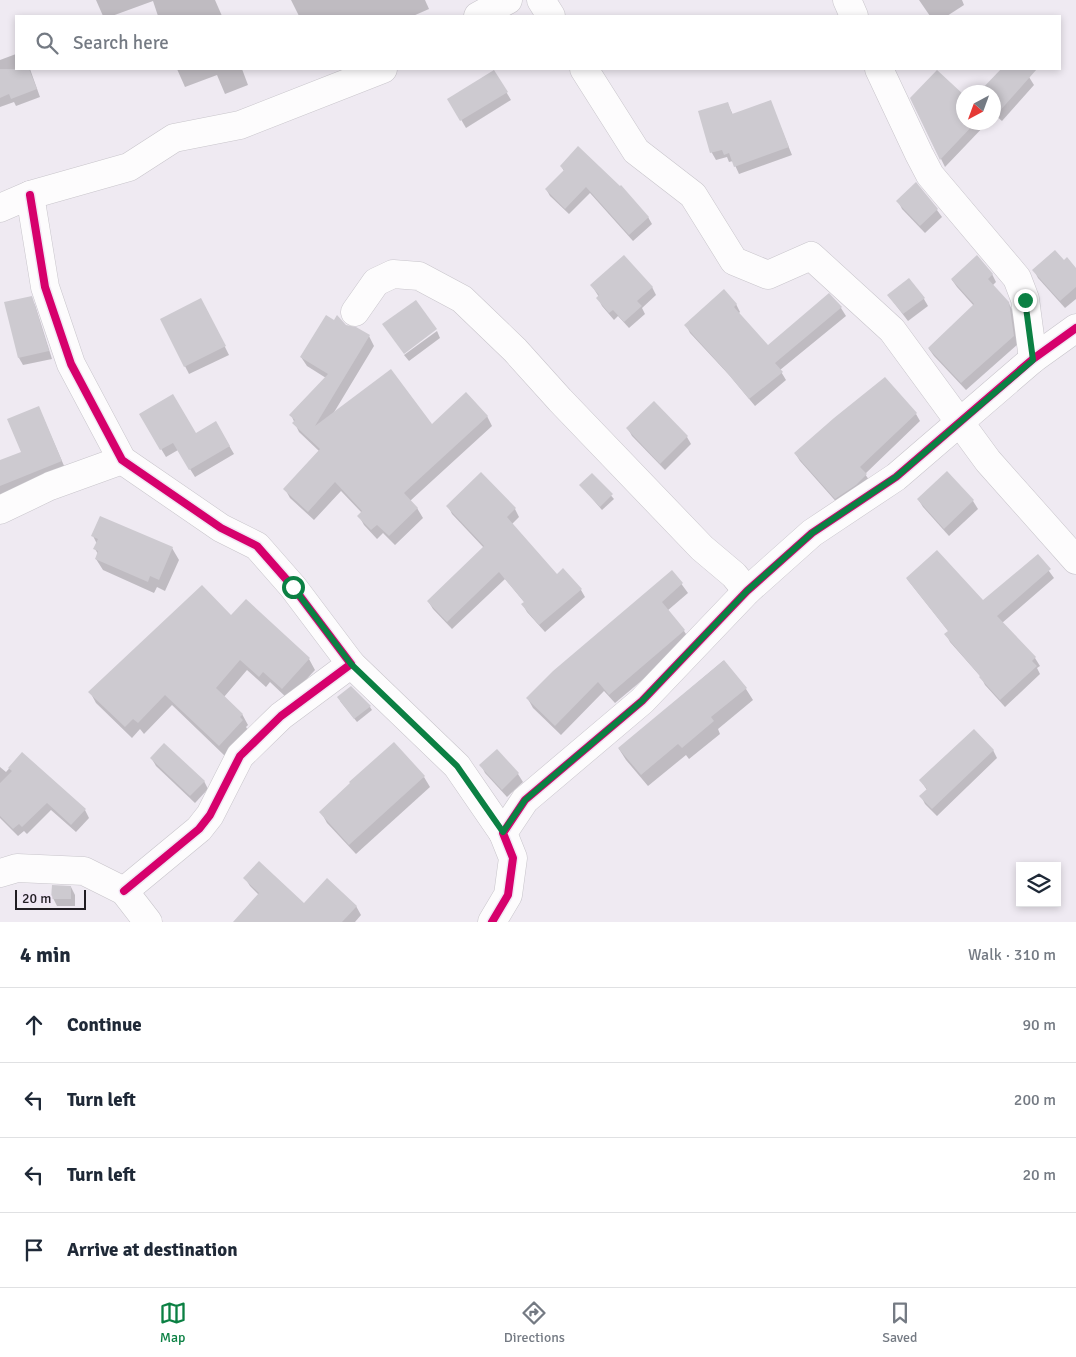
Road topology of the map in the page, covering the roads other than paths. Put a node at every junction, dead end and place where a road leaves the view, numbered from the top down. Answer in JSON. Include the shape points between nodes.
{"nodes":[{"id":1,"x":508,"y":0,"type":"edge"},
{"id":2,"x":541,"y":0,"type":"edge"},
{"id":3,"x":847,"y":0,"type":"edge"},
{"id":4,"x":480,"y":15,"type":"edge"},
{"id":5,"x":550,"y":15,"type":"edge"},
{"id":6,"x":854,"y":15,"type":"edge"},
{"id":7,"x":380,"y":70,"type":"edge"},
{"id":8,"x":585,"y":70,"type":"edge"},
{"id":9,"x":879,"y":70,"type":"edge"},
{"id":10,"x":30,"y":195,"type":"junction"},
{"id":11,"x":0,"y":208,"type":"edge"},
{"id":12,"x":355,"y":312,"type":"dead end"},
{"id":13,"x":1076,"y":328,"type":"edge"},
{"id":14,"x":1033,"y":360,"type":"junction"},
{"id":15,"x":960,"y":423,"type":"junction"},
{"id":16,"x":122,"y":460,"type":"junction"},
{"id":17,"x":0,"y":510,"type":"edge"},
{"id":18,"x":1076,"y":560,"type":"edge"},
{"id":19,"x":747,"y":591,"type":"junction"},
{"id":20,"x":351,"y":664,"type":"junction"},
{"id":21,"x":503,"y":832,"type":"junction"},
{"id":22,"x":0,"y":873,"type":"edge"},
{"id":23,"x":124,"y":891,"type":"junction"},
{"id":24,"x":148,"y":922,"type":"edge"},
{"id":25,"x":492,"y":922,"type":"edge"}],
"edges":[{"from":1,"to":4,"type":"street"},
{"from":2,"to":5,"type":"street"},
{"from":3,"to":6,"type":"street"},
{"from":7,"to":10,"type":"street","via":[[240,125],[174,138],[129,167]]},
{"from":8,"to":15,"type":"street","via":[[636,151],[693,194],[734,261],[768,274],[811,256],[892,330]]},
{"from":9,"to":14,"type":"street","via":[[930,174],[1017,278],[1025,300]]},
{"from":10,"to":11,"type":"street"},
{"from":10,"to":16,"type":"street","via":[[46,287],[71,364]]},
{"from":12,"to":19,"type":"street","via":[[376,282],[393,274],[419,276],[462,299]]},
{"from":13,"to":14,"type":"street"},
{"from":14,"to":15,"type":"street"},
{"from":15,"to":18,"type":"street","via":[[988,461]]},
{"from":15,"to":19,"type":"street","via":[[896,477],[812,533]]},
{"from":16,"to":17,"type":"street","via":[[50,486]]},
{"from":16,"to":20,"type":"street","via":[[221,528],[256,546],[293,587]]},
{"from":19,"to":21,"type":"street","via":[[642,701],[525,800]]},
{"from":20,"to":21,"type":"street","via":[[457,766]]},
{"from":20,"to":23,"type":"street","via":[[281,716],[240,756],[210,815],[199,829]]},
{"from":21,"to":25,"type":"street","via":[[513,858],[508,895]]},
{"from":22,"to":23,"type":"street","via":[[17,868],[84,871]]},
{"from":23,"to":24,"type":"street"}]}
